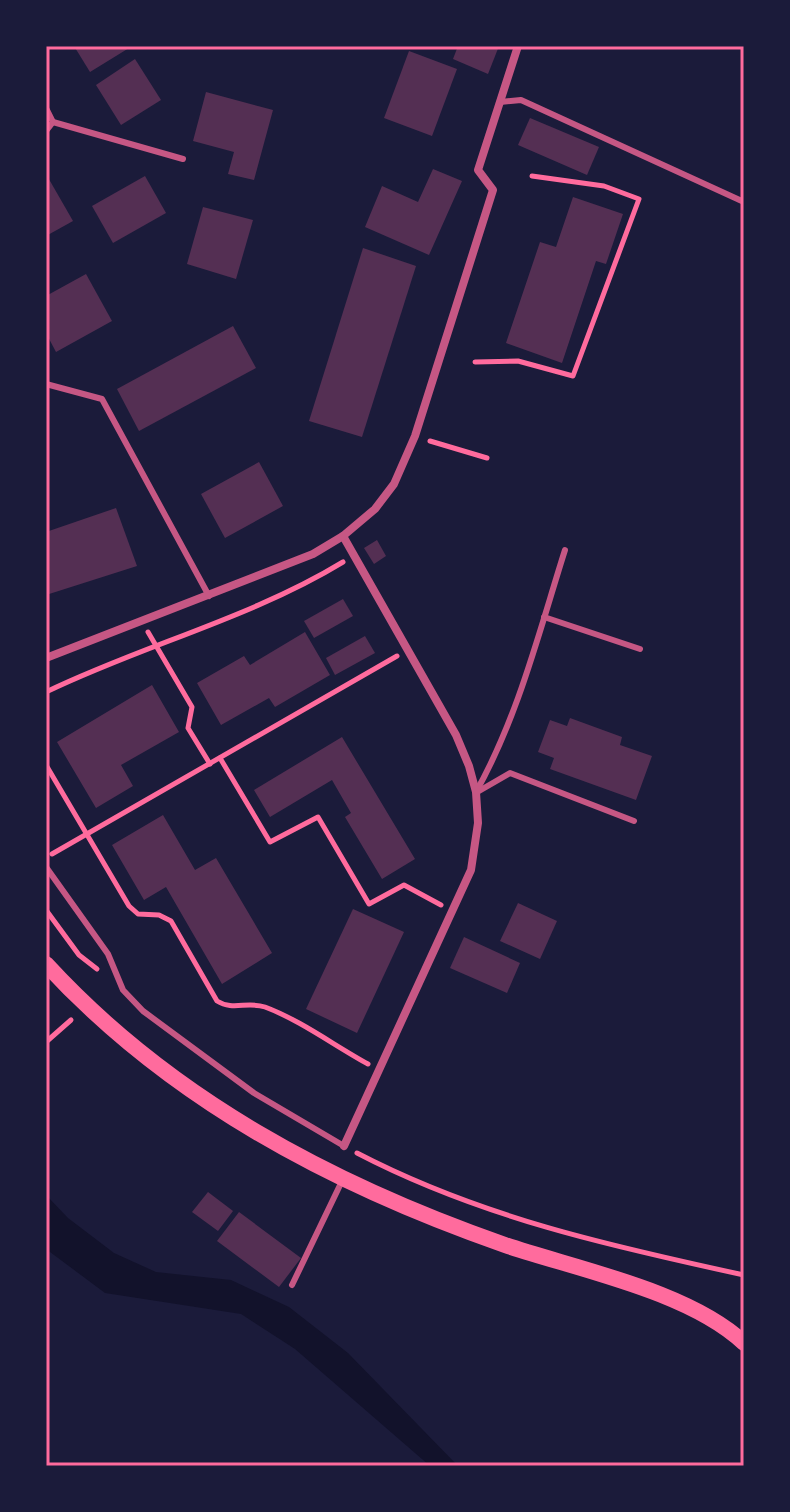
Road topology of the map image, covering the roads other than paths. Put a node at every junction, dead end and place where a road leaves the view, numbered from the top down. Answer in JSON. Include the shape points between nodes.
{"nodes":[{"id":1,"x":518,"y":46,"type":"edge"},
{"id":2,"x":500,"y":102,"type":"junction"},
{"id":3,"x":46,"y":108,"type":"edge"},
{"id":4,"x":53,"y":122,"type":"junction"},
{"id":5,"x":46,"y":131,"type":"edge"},
{"id":6,"x":183,"y":159,"type":"dead end"},
{"id":7,"x":744,"y":202,"type":"edge"},
{"id":8,"x":46,"y":384,"type":"edge"},
{"id":9,"x":343,"y":536,"type":"junction"},
{"id":10,"x":565,"y":550,"type":"dead end"},
{"id":11,"x":209,"y":596,"type":"junction"},
{"id":12,"x":544,"y":617,"type":"junction"},
{"id":13,"x":640,"y":649,"type":"dead end"},
{"id":14,"x":46,"y":658,"type":"edge"},
{"id":15,"x":476,"y":792,"type":"junction"},
{"id":16,"x":634,"y":821,"type":"dead end"},
{"id":17,"x":46,"y":867,"type":"edge"},
{"id":18,"x":46,"y":964,"type":"edge"},
{"id":19,"x":344,"y":1146,"type":"joint"},
{"id":20,"x":344,"y":1178,"type":"junction"},
{"id":21,"x":292,"y":1285,"type":"dead end"},
{"id":22,"x":744,"y":1343,"type":"edge"}],
"edges":[{"from":1,"to":2,"type":"street"},
{"from":2,"to":7,"type":"lane","via":[[521,100]]},
{"from":2,"to":9,"type":"street","via":[[478,170],[493,190],[415,436],[389,491]]},
{"from":3,"to":4,"type":"lane"},
{"from":4,"to":5,"type":"lane"},
{"from":4,"to":6,"type":"lane"},
{"from":8,"to":11,"type":"lane","via":[[102,399]]},
{"from":9,"to":11,"type":"street"},
{"from":9,"to":15,"type":"street","via":[[456,735]]},
{"from":10,"to":12,"type":"lane"},
{"from":11,"to":14,"type":"street"},
{"from":12,"to":13,"type":"lane"},
{"from":12,"to":15,"type":"lane","via":[[498,753]]},
{"from":15,"to":16,"type":"lane","via":[[510,773]]},
{"from":15,"to":19,"type":"street","via":[[477,848],[454,911]]},
{"from":17,"to":19,"type":"lane","via":[[108,954],[123,990],[143,1011],[254,1093]]},
{"from":18,"to":20,"type":"main road","via":[[112,1030],[201,1099]]},
{"from":20,"to":21,"type":"lane"},
{"from":20,"to":22,"type":"main road","via":[[444,1222],[697,1312]]}]}
